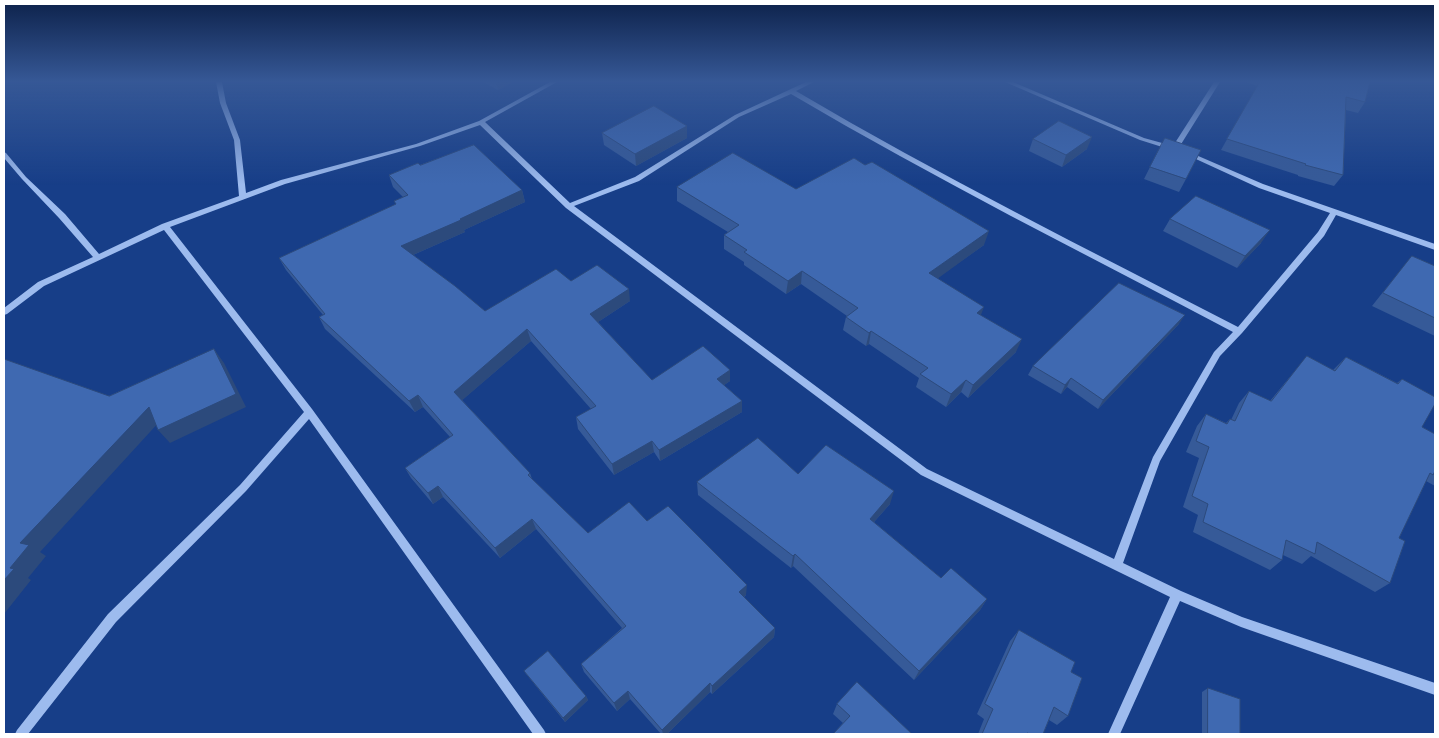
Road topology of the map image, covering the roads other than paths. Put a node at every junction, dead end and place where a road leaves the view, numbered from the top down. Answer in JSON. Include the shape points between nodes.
{"nodes":[{"id":1,"x":228,"y":116,"type":"edge"},
{"id":2,"x":491,"y":116,"type":"edge"},
{"id":3,"x":736,"y":116,"type":"edge"},
{"id":4,"x":833,"y":116,"type":"edge"},
{"id":5,"x":1089,"y":116,"type":"edge"},
{"id":6,"x":1195,"y":116,"type":"edge"},
{"id":7,"x":481,"y":122,"type":"junction"},
{"id":8,"x":1175,"y":149,"type":"junction"},
{"id":9,"x":4,"y":154,"type":"edge"},
{"id":10,"x":243,"y":197,"type":"junction"},
{"id":11,"x":568,"y":206,"type":"junction"},
{"id":12,"x":1334,"y":211,"type":"junction"},
{"id":13,"x":164,"y":226,"type":"junction"},
{"id":14,"x":1435,"y":247,"type":"edge"},
{"id":15,"x":98,"y":258,"type":"junction"},
{"id":16,"x":4,"y":312,"type":"edge"},
{"id":17,"x":1239,"y":331,"type":"junction"},
{"id":18,"x":309,"y":412,"type":"junction"},
{"id":19,"x":1117,"y":566,"type":"junction"},
{"id":20,"x":1177,"y":594,"type":"junction"},
{"id":21,"x":1435,"y":689,"type":"edge"},
{"id":22,"x":21,"y":734,"type":"edge"},
{"id":23,"x":540,"y":734,"type":"edge"},
{"id":24,"x":1114,"y":734,"type":"edge"}],
"edges":[{"from":1,"to":10,"type":"street","via":[[237,140]]},
{"from":2,"to":7,"type":"street"},
{"from":3,"to":11,"type":"street","via":[[637,179]]},
{"from":4,"to":17,"type":"street"},
{"from":5,"to":8,"type":"street"},
{"from":6,"to":8,"type":"street"},
{"from":7,"to":10,"type":"street","via":[[418,145],[283,182]]},
{"from":7,"to":11,"type":"street"},
{"from":8,"to":12,"type":"street","via":[[1261,186]]},
{"from":9,"to":15,"type":"street"},
{"from":10,"to":13,"type":"street"},
{"from":11,"to":19,"type":"street","via":[[924,472]]},
{"from":12,"to":14,"type":"street"},
{"from":12,"to":17,"type":"street","via":[[1321,234]]},
{"from":13,"to":15,"type":"street"},
{"from":13,"to":18,"type":"street"},
{"from":15,"to":16,"type":"street","via":[[41,284]]},
{"from":17,"to":19,"type":"street","via":[[1217,354],[1156,460]]},
{"from":18,"to":22,"type":"street","via":[[243,488],[112,618]]},
{"from":18,"to":23,"type":"street"},
{"from":19,"to":20,"type":"street"},
{"from":20,"to":21,"type":"street","via":[[1242,622]]},
{"from":20,"to":24,"type":"street"}]}
